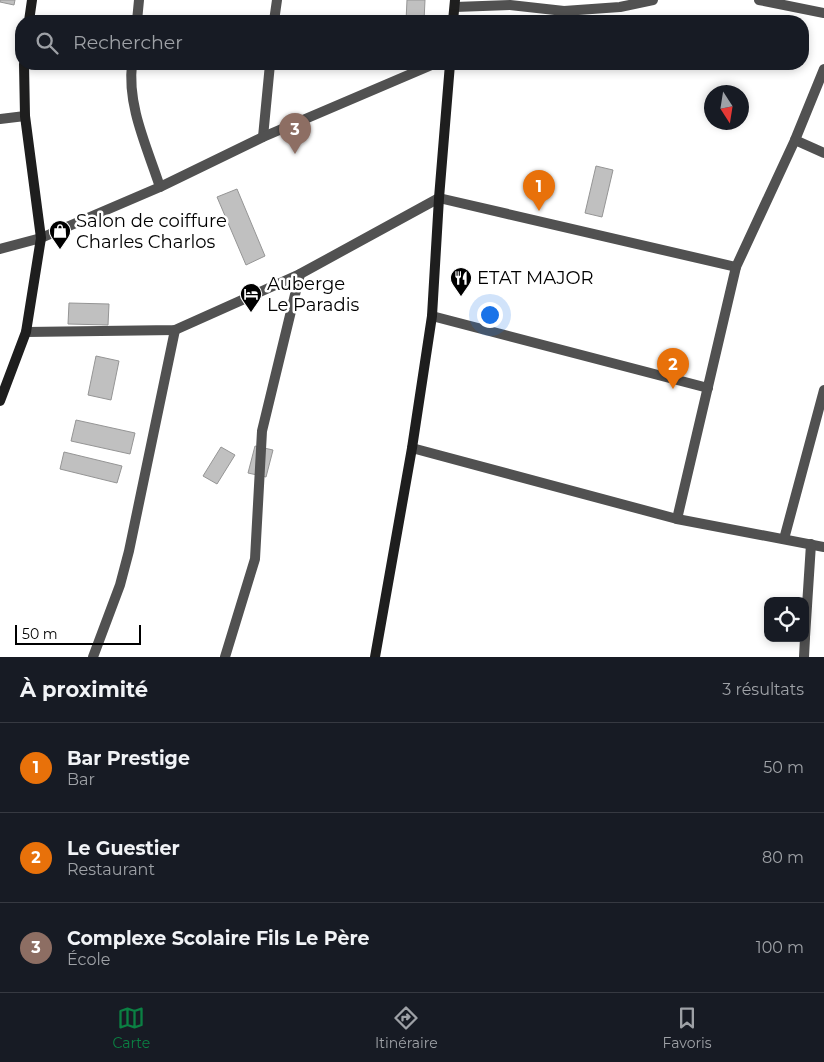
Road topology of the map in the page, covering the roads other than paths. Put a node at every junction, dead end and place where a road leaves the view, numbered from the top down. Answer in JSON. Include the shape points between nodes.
{"nodes":[{"id":1,"x":32,"y":0,"type":"edge"},
{"id":2,"x":140,"y":0,"type":"edge"},
{"id":3,"x":276,"y":0,"type":"edge"},
{"id":4,"x":653,"y":0,"type":"edge"},
{"id":5,"x":759,"y":0,"type":"edge"},
{"id":6,"x":455,"y":4,"type":"edge"},
{"id":7,"x":824,"y":13,"type":"edge"},
{"id":8,"x":30,"y":15,"type":"edge"},
{"id":9,"x":138,"y":15,"type":"edge"},
{"id":10,"x":275,"y":15,"type":"edge"},
{"id":11,"x":824,"y":69,"type":"edge"},
{"id":12,"x":24,"y":70,"type":"edge"},
{"id":13,"x":132,"y":70,"type":"edge"},
{"id":14,"x":269,"y":70,"type":"edge"},
{"id":15,"x":420,"y":70,"type":"edge"},
{"id":16,"x":450,"y":70,"type":"edge"},
{"id":17,"x":25,"y":116,"type":"junction"},
{"id":18,"x":0,"y":119,"type":"edge"},
{"id":19,"x":263,"y":137,"type":"junction"},
{"id":20,"x":795,"y":140,"type":"junction"},
{"id":21,"x":824,"y":153,"type":"edge"},
{"id":22,"x":160,"y":187,"type":"junction"},
{"id":23,"x":439,"y":198,"type":"junction"},
{"id":24,"x":41,"y":238,"type":"junction"},
{"id":25,"x":0,"y":249,"type":"edge"},
{"id":26,"x":736,"y":267,"type":"junction"},
{"id":27,"x":300,"y":274,"type":"junction"},
{"id":28,"x":432,"y":316,"type":"junction"},
{"id":29,"x":175,"y":330,"type":"junction"},
{"id":30,"x":26,"y":332,"type":"junction"},
{"id":31,"x":708,"y":388,"type":"junction"},
{"id":32,"x":824,"y":390,"type":"edge"},
{"id":33,"x":0,"y":401,"type":"edge"},
{"id":34,"x":412,"y":448,"type":"junction"},
{"id":35,"x":677,"y":519,"type":"junction"},
{"id":36,"x":784,"y":539,"type":"junction"},
{"id":37,"x":811,"y":544,"type":"junction"},
{"id":38,"x":824,"y":547,"type":"edge"},
{"id":39,"x":808,"y":597,"type":"edge"},
{"id":40,"x":805,"y":642,"type":"edge"},
{"id":41,"x":93,"y":657,"type":"edge"},
{"id":42,"x":225,"y":657,"type":"edge"},
{"id":43,"x":375,"y":657,"type":"edge"},
{"id":44,"x":804,"y":657,"type":"edge"}],
"edges":[{"from":1,"to":8,"type":"main road"},
{"from":2,"to":9,"type":"street"},
{"from":3,"to":10,"type":"street"},
{"from":4,"to":6,"type":"street","via":[[620,7],[564,11],[510,5]]},
{"from":5,"to":7,"type":"street"},
{"from":11,"to":20,"type":"street"},
{"from":12,"to":17,"type":"main road"},
{"from":13,"to":22,"type":"street","via":[[131,94],[136,116]]},
{"from":14,"to":19,"type":"street"},
{"from":15,"to":19,"type":"street"},
{"from":16,"to":23,"type":"main road"},
{"from":17,"to":18,"type":"street"},
{"from":17,"to":24,"type":"main road"},
{"from":19,"to":22,"type":"street"},
{"from":20,"to":21,"type":"street"},
{"from":20,"to":26,"type":"street"},
{"from":22,"to":24,"type":"street"},
{"from":23,"to":26,"type":"street"},
{"from":23,"to":27,"type":"street"},
{"from":23,"to":28,"type":"main road"},
{"from":24,"to":25,"type":"street"},
{"from":24,"to":30,"type":"main road"},
{"from":26,"to":31,"type":"street"},
{"from":27,"to":29,"type":"street"},
{"from":27,"to":42,"type":"street","via":[[262,431],[254,560]]},
{"from":28,"to":31,"type":"street"},
{"from":28,"to":34,"type":"main road"},
{"from":29,"to":30,"type":"street"},
{"from":29,"to":41,"type":"street","via":[[130,551]]},
{"from":30,"to":33,"type":"main road"},
{"from":31,"to":35,"type":"street"},
{"from":32,"to":36,"type":"street"},
{"from":34,"to":35,"type":"street"},
{"from":34,"to":43,"type":"main road"},
{"from":35,"to":36,"type":"street"},
{"from":36,"to":37,"type":"street"},
{"from":37,"to":38,"type":"street"},
{"from":37,"to":39,"type":"street"},
{"from":40,"to":44,"type":"street"}]}
